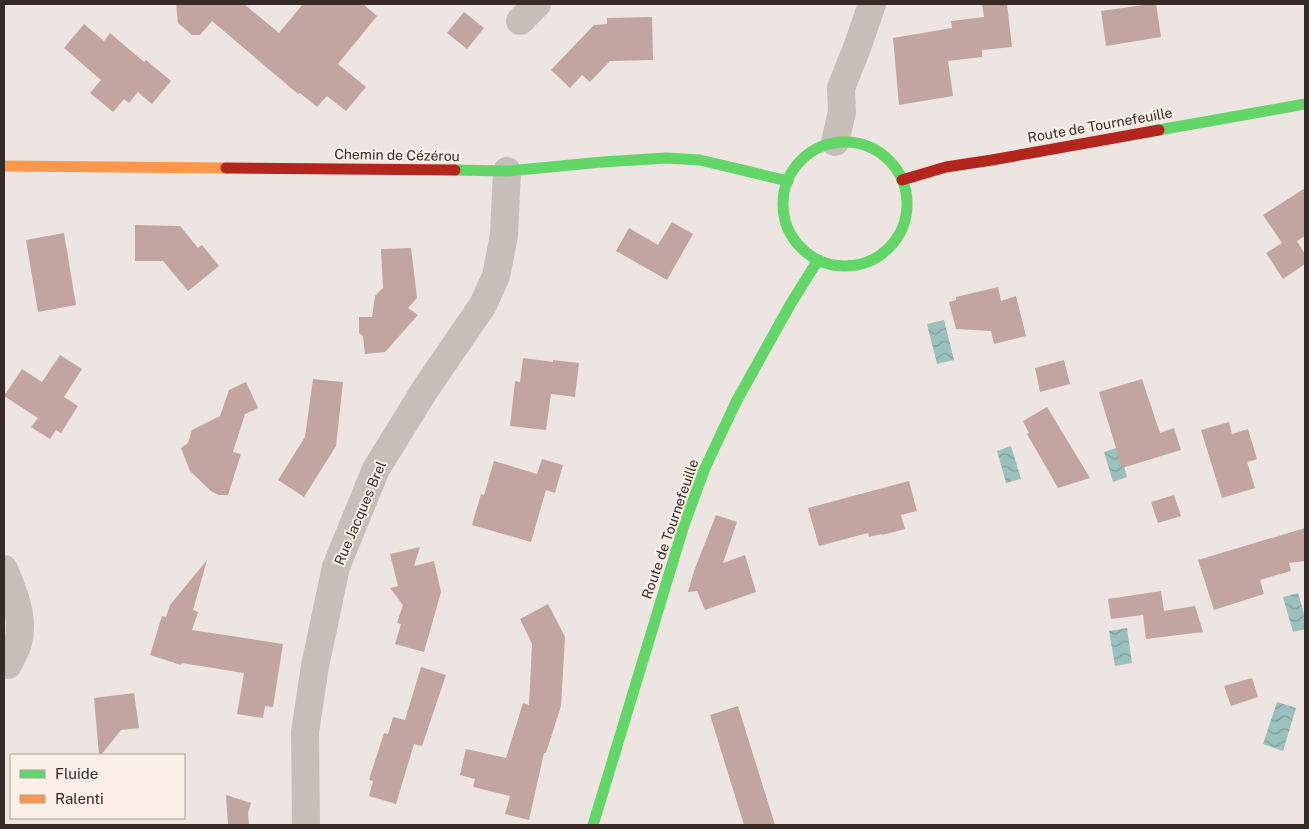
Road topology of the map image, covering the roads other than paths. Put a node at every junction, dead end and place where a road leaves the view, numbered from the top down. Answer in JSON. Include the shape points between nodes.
{"nodes":[{"id":1,"x":872,"y":4,"type":"edge"},
{"id":2,"x":1305,"y":104,"type":"edge"},
{"id":3,"x":835,"y":142,"type":"junction"},
{"id":4,"x":4,"y":166,"type":"edge"},
{"id":5,"x":507,"y":171,"type":"junction"},
{"id":6,"x":902,"y":180,"type":"junction"},
{"id":7,"x":788,"y":181,"type":"junction"},
{"id":8,"x":818,"y":260,"type":"junction"},
{"id":9,"x":4,"y":569,"type":"edge"},
{"id":10,"x":8,"y":665,"type":"dead end"},
{"id":11,"x":306,"y":825,"type":"edge"},
{"id":12,"x":593,"y":825,"type":"edge"}],
"edges":[{"from":1,"to":3,"type":"street","via":[[841,88],[842,112]]},
{"from":2,"to":6,"type":"street","name":"Route de Tournefeuille","via":[[946,167]]},
{"from":3,"to":6,"type":"street","via":[[853,142],[872,148],[888,159]]},
{"from":3,"to":7,"type":"street","via":[[805,156],[791,172]]},
{"from":4,"to":5,"type":"street","name":"Chemin de Cézérou"},
{"from":5,"to":7,"type":"street","name":"Chemin de Cézérou","via":[[666,158],[700,160]]},
{"from":5,"to":11,"type":"street","name":"Rue Jacques Brel","via":[[504,235],[496,276],[483,305],[376,469],[336,567],[305,732]]},
{"from":6,"to":8,"type":"street","via":[[907,205],[904,222],[885,251],[851,266]]},
{"from":7,"to":8,"type":"street","via":[[782,202],[786,225],[805,252]]},
{"from":8,"to":12,"type":"street","name":"Route de Tournefeuille","via":[[736,402],[705,468],[681,535]]},
{"from":9,"to":10,"type":"street","via":[[21,622],[18,644]]}]}
